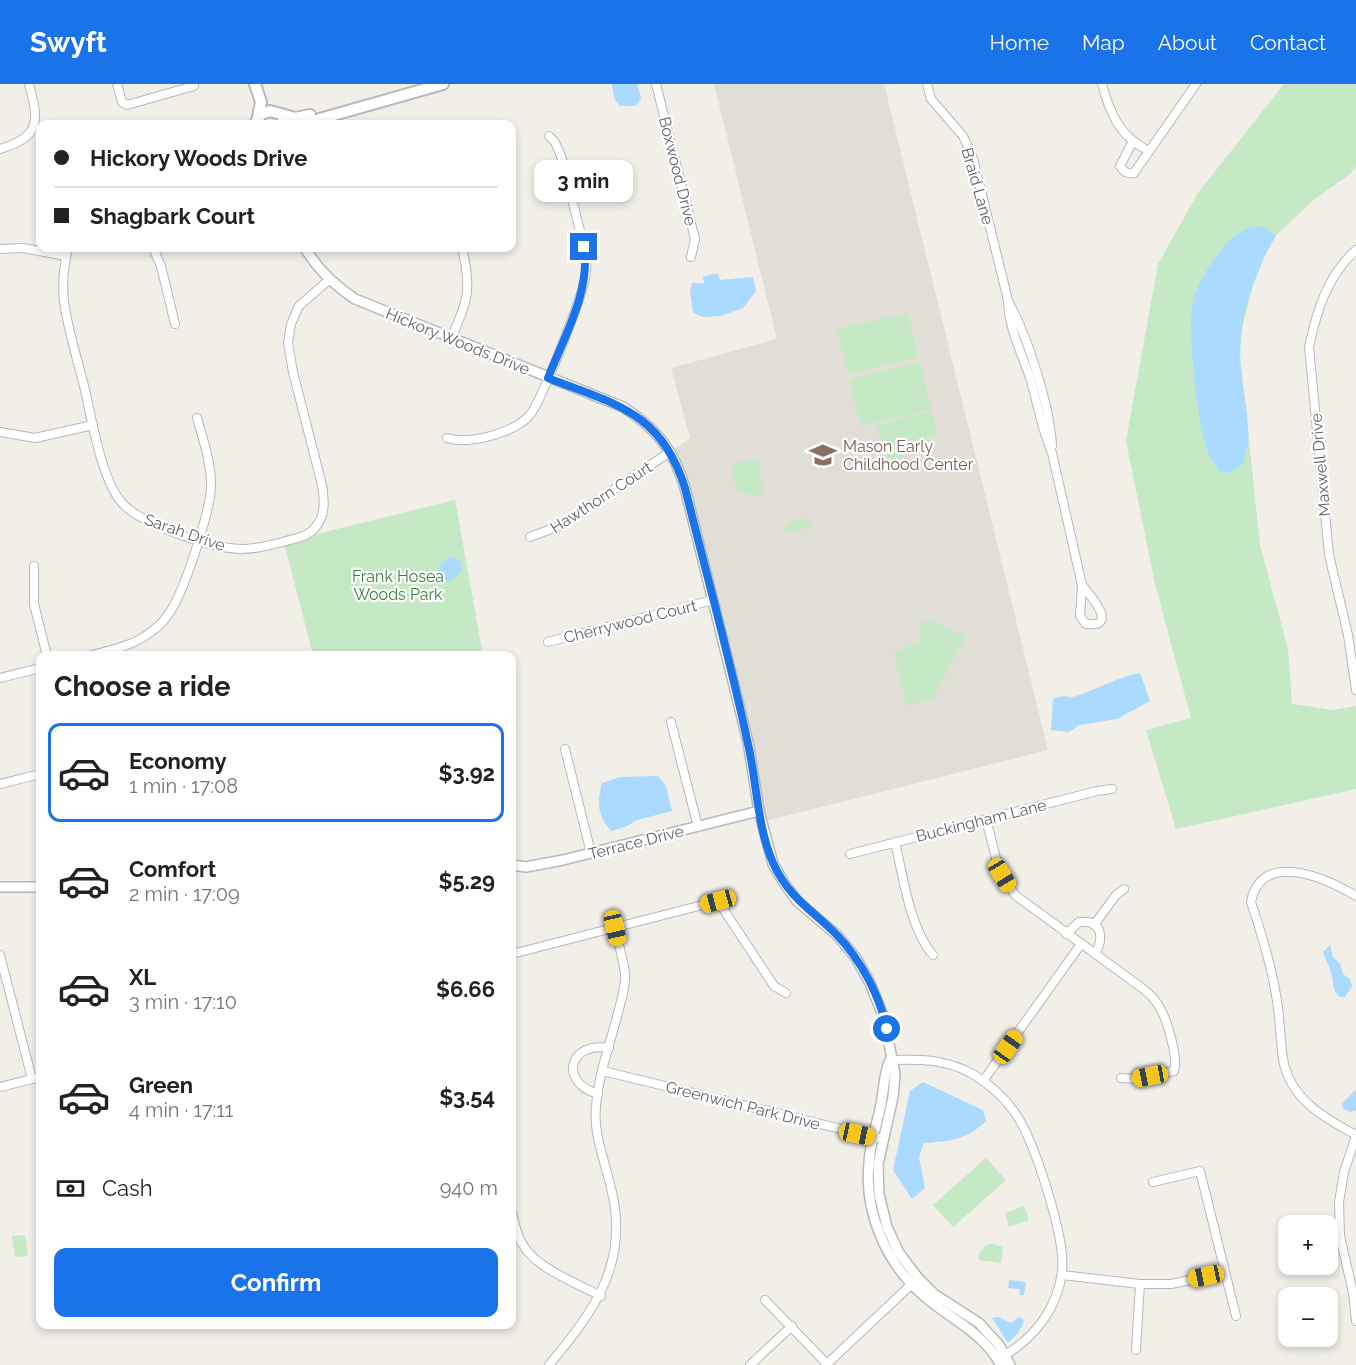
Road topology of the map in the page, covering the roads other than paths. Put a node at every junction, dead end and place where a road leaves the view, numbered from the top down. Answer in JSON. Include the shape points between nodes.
{"nodes":[{"id":1,"x":29,"y":84,"type":"edge"},
{"id":2,"x":117,"y":84,"type":"edge"},
{"id":3,"x":255,"y":84,"type":"edge"},
{"id":4,"x":262,"y":84,"type":"edge"},
{"id":5,"x":443,"y":84,"type":"edge"},
{"id":6,"x":656,"y":84,"type":"edge"},
{"id":7,"x":927,"y":84,"type":"edge"},
{"id":8,"x":1102,"y":84,"type":"edge"},
{"id":9,"x":1196,"y":84,"type":"edge"},
{"id":10,"x":194,"y":86,"type":"dead end"},
{"id":11,"x":374,"y":102,"type":"junction"},
{"id":12,"x":281,"y":117,"type":"edge"},
{"id":13,"x":256,"y":120,"type":"edge"},
{"id":14,"x":257,"y":120,"type":"edge"},
{"id":15,"x":315,"y":120,"type":"edge"},
{"id":16,"x":549,"y":136,"type":"dead end"},
{"id":17,"x":1132,"y":143,"type":"junction"},
{"id":18,"x":0,"y":149,"type":"edge"},
{"id":19,"x":1149,"y":151,"type":"junction"},
{"id":20,"x":0,"y":249,"type":"edge"},
{"id":21,"x":36,"y":250,"type":"edge"},
{"id":22,"x":1356,"y":250,"type":"edge"},
{"id":23,"x":44,"y":252,"type":"edge"},
{"id":24,"x":67,"y":252,"type":"edge"},
{"id":25,"x":155,"y":252,"type":"edge"},
{"id":26,"x":308,"y":252,"type":"edge"},
{"id":27,"x":463,"y":252,"type":"edge"},
{"id":28,"x":66,"y":256,"type":"junction"},
{"id":29,"x":691,"y":257,"type":"dead end"},
{"id":30,"x":329,"y":279,"type":"junction"},
{"id":31,"x":175,"y":324,"type":"dead end"},
{"id":32,"x":451,"y":339,"type":"junction"},
{"id":33,"x":548,"y":378,"type":"junction"},
{"id":34,"x":197,"y":418,"type":"dead end"},
{"id":35,"x":93,"y":425,"type":"junction"},
{"id":36,"x":0,"y":432,"type":"edge"},
{"id":37,"x":447,"y":438,"type":"dead end"},
{"id":38,"x":670,"y":452,"type":"junction"},
{"id":39,"x":530,"y":537,"type":"dead end"},
{"id":40,"x":198,"y":540,"type":"junction"},
{"id":41,"x":34,"y":566,"type":"dead end"},
{"id":42,"x":1082,"y":585,"type":"junction"},
{"id":43,"x":713,"y":600,"type":"junction"},
{"id":44,"x":548,"y":642,"type":"dead end"},
{"id":45,"x":45,"y":651,"type":"edge"},
{"id":46,"x":104,"y":651,"type":"edge"},
{"id":47,"x":36,"y":669,"type":"edge"},
{"id":48,"x":0,"y":678,"type":"edge"},
{"id":49,"x":1356,"y":690,"type":"edge"},
{"id":50,"x":671,"y":722,"type":"dead end"},
{"id":51,"x":565,"y":748,"type":"dead end"},
{"id":52,"x":36,"y":775,"type":"edge"},
{"id":53,"x":0,"y":784,"type":"edge"},
{"id":54,"x":1112,"y":789,"type":"dead end"},
{"id":55,"x":759,"y":811,"type":"junction"},
{"id":56,"x":986,"y":819,"type":"junction"},
{"id":57,"x":698,"y":827,"type":"junction"},
{"id":58,"x":895,"y":842,"type":"junction"},
{"id":59,"x":591,"y":853,"type":"junction"},
{"id":60,"x":850,"y":854,"type":"dead end"},
{"id":61,"x":516,"y":865,"type":"edge"},
{"id":62,"x":0,"y":887,"type":"edge"},
{"id":63,"x":36,"y":888,"type":"edge"},
{"id":64,"x":1124,"y":889,"type":"dead end"},
{"id":65,"x":1356,"y":896,"type":"edge"},
{"id":66,"x":1094,"y":925,"type":"junction"},
{"id":67,"x":615,"y":928,"type":"junction"},
{"id":68,"x":1066,"y":933,"type":"junction"},
{"id":69,"x":1081,"y":944,"type":"junction"},
{"id":70,"x":516,"y":953,"type":"edge"},
{"id":71,"x":1095,"y":954,"type":"junction"},
{"id":72,"x":0,"y":955,"type":"edge"},
{"id":73,"x":933,"y":955,"type":"dead end"},
{"id":74,"x":786,"y":993,"type":"dead end"},
{"id":75,"x":609,"y":1048,"type":"junction"},
{"id":76,"x":890,"y":1060,"type":"junction"},
{"id":77,"x":603,"y":1071,"type":"junction"},
{"id":78,"x":36,"y":1078,"type":"edge"},
{"id":79,"x":1121,"y":1078,"type":"dead end"},
{"id":80,"x":983,"y":1081,"type":"junction"},
{"id":81,"x":0,"y":1087,"type":"edge"},
{"id":82,"x":598,"y":1094,"type":"junction"},
{"id":83,"x":1356,"y":1136,"type":"edge"},
{"id":84,"x":878,"y":1138,"type":"junction"},
{"id":85,"x":1153,"y":1182,"type":"dead end"},
{"id":86,"x":516,"y":1228,"type":"edge"},
{"id":87,"x":1224,"y":1272,"type":"junction"},
{"id":88,"x":1062,"y":1275,"type":"junction"},
{"id":89,"x":915,"y":1281,"type":"junction"},
{"id":90,"x":1140,"y":1284,"type":"junction"},
{"id":91,"x":601,"y":1296,"type":"junction"},
{"id":92,"x":1354,"y":1297,"type":"edge"},
{"id":93,"x":765,"y":1300,"type":"dead end"},
{"id":94,"x":1236,"y":1316,"type":"dead end"},
{"id":95,"x":1356,"y":1321,"type":"edge"},
{"id":96,"x":792,"y":1326,"type":"junction"},
{"id":97,"x":1136,"y":1350,"type":"dead end"},
{"id":98,"x":1001,"y":1360,"type":"edge"},
{"id":99,"x":549,"y":1365,"type":"edge"},
{"id":100,"x":750,"y":1365,"type":"edge"},
{"id":101,"x":828,"y":1365,"type":"edge"},
{"id":102,"x":1010,"y":1365,"type":"edge"}],
"edges":[{"from":1,"to":18,"type":"street","via":[[36,115],[33,129],[23,140]]},
{"from":2,"to":10,"type":"street","via":[[122,102],[127,105]]},
{"from":3,"to":13,"type":"main road","via":[[261,102]]},
{"from":4,"to":12,"type":"main road"},
{"from":5,"to":11,"type":"main road"},
{"from":6,"to":29,"type":"street","name":"Boxwood Drive","via":[[695,239]]},
{"from":7,"to":42,"type":"street","name":"Braid Lane","via":[[931,99],[963,136],[972,155],[1008,300],[1038,379]]},
{"from":8,"to":17,"type":"street","via":[[1110,110]]},
{"from":9,"to":19,"type":"street"},
{"from":11,"to":12,"type":"main road","via":[[353,103],[302,118]]},
{"from":11,"to":15,"type":"main road"},
{"from":12,"to":14,"type":"main road","via":[[266,112]]},
{"from":16,"to":33,"type":"street","via":[[561,156],[586,262],[585,282]]},
{"from":17,"to":19,"type":"street"},
{"from":17,"to":19,"type":"street","via":[[1121,161],[1123,172],[1134,172]]},
{"from":20,"to":21,"type":"street"},
{"from":22,"to":49,"type":"street","name":"Maxwell Drive","via":[[1337,271],[1323,296],[1309,347],[1329,555]]},
{"from":23,"to":28,"type":"street"},
{"from":24,"to":28,"type":"street","name":"Sarah Drive"},
{"from":25,"to":31,"type":"street"},
{"from":26,"to":30,"type":"street","name":"Hickory Woods Drive"},
{"from":27,"to":32,"type":"street","via":[[468,292]]},
{"from":28,"to":35,"type":"street","name":"Sarah Drive","via":[[64,301]]},
{"from":30,"to":32,"type":"street","name":"Hickory Woods Drive","via":[[355,298]]},
{"from":30,"to":40,"type":"street","name":"Sarah Drive","via":[[299,306],[288,343],[322,485],[324,509],[319,523],[305,536],[258,548],[234,549]]},
{"from":32,"to":33,"type":"street","name":"Hickory Woods Drive"},
{"from":33,"to":37,"type":"street","via":[[534,409],[517,425],[476,439]]},
{"from":33,"to":38,"type":"street","name":"Hickory Woods Drive","via":[[623,407],[652,428]]},
{"from":34,"to":40,"type":"street","via":[[211,483]]},
{"from":35,"to":36,"type":"street","via":[[35,438]]},
{"from":35,"to":40,"type":"street","name":"Sarah Drive","via":[[108,480],[123,505],[146,521]]},
{"from":38,"to":39,"type":"street","name":"Hawthorn Court","via":[[559,526]]},
{"from":38,"to":43,"type":"street","name":"Hickory Woods Drive","via":[[681,474]]},
{"from":40,"to":46,"type":"street","via":[[177,598],[160,624],[137,641]]},
{"from":41,"to":45,"type":"street","via":[[34,604]]},
{"from":42,"to":42,"type":"street","name":"Braid Lane","via":[[1080,616],[1086,624],[1093,625],[1099,621],[1102,610]]},
{"from":43,"to":44,"type":"street","name":"Cherrywood Court"},
{"from":43,"to":55,"type":"street","name":"Hickory Woods Drive","via":[[748,742]]},
{"from":47,"to":48,"type":"street"},
{"from":50,"to":57,"type":"street"},
{"from":51,"to":59,"type":"street"},
{"from":52,"to":53,"type":"street"},
{"from":54,"to":56,"type":"street","name":"Buckingham Lane"},
{"from":55,"to":57,"type":"street","name":"Terrace Drive"},
{"from":55,"to":76,"type":"street","name":"Hickory Woods Drive","via":[[769,851],[784,883],[797,901],[837,935],[870,983],[884,1018]]},
{"from":56,"to":58,"type":"street","name":"Buckingham Lane"},
{"from":56,"to":68,"type":"street","via":[[998,866],[1009,888]]},
{"from":57,"to":59,"type":"street","name":"Terrace Drive"},
{"from":58,"to":60,"type":"street","name":"Buckingham Lane"},
{"from":58,"to":73,"type":"street","via":[[915,921]]},
{"from":59,"to":61,"type":"street","name":"Terrace Drive","via":[[539,865]]},
{"from":62,"to":63,"type":"street"},
{"from":64,"to":66,"type":"street"},
{"from":65,"to":83,"type":"street","via":[[1323,880],[1276,872],[1260,880],[1251,902],[1270,963],[1283,1059],[1290,1078],[1313,1110]]},
{"from":66,"to":68,"type":"street","via":[[1079,922]]},
{"from":66,"to":71,"type":"street","via":[[1101,937]]},
{"from":67,"to":70,"type":"street"},
{"from":67,"to":74,"type":"street","via":[[718,901],[774,986]]},
{"from":67,"to":75,"type":"street","via":[[625,974]]},
{"from":68,"to":69,"type":"street"},
{"from":69,"to":71,"type":"street"},
{"from":69,"to":80,"type":"street"},
{"from":71,"to":79,"type":"street","via":[[1156,1002],[1165,1019],[1176,1062],[1174,1071]]},
{"from":72,"to":78,"type":"street"},
{"from":75,"to":77,"type":"street"},
{"from":75,"to":82,"type":"street","via":[[588,1047],[574,1062],[577,1082]]},
{"from":76,"to":80,"type":"street","via":[[941,1062]]},
{"from":76,"to":84,"type":"street","name":"Hickory Woods Drive"},
{"from":77,"to":82,"type":"street"},
{"from":77,"to":84,"type":"street","name":"Greenwich Park Drive"},
{"from":78,"to":81,"type":"street"},
{"from":80,"to":88,"type":"street","via":[[1010,1106],[1029,1140],[1057,1223]]},
{"from":82,"to":91,"type":"street","via":[[596,1124],[617,1224],[613,1262]]},
{"from":83,"to":92,"type":"street","via":[[1339,1202],[1340,1236]]},
{"from":84,"to":89,"type":"street","name":"Hickory Woods Drive","via":[[868,1165],[872,1209],[885,1245],[900,1270]]},
{"from":85,"to":87,"type":"street","via":[[1200,1171]]},
{"from":86,"to":91,"type":"street","via":[[529,1254],[544,1266]]},
{"from":87,"to":90,"type":"street","via":[[1171,1284]]},
{"from":87,"to":94,"type":"street"},
{"from":88,"to":90,"type":"street"},
{"from":88,"to":98,"type":"street","via":[[1046,1317]]},
{"from":89,"to":98,"type":"street","name":"Hickory Woods Drive","via":[[934,1304],[971,1329]]},
{"from":89,"to":101,"type":"street"},
{"from":90,"to":97,"type":"street"},
{"from":91,"to":99,"type":"street"},
{"from":92,"to":95,"type":"street"},
{"from":93,"to":96,"type":"street"},
{"from":96,"to":100,"type":"street"},
{"from":96,"to":101,"type":"street"},
{"from":98,"to":102,"type":"street","name":"Hickory Woods Drive"}]}
